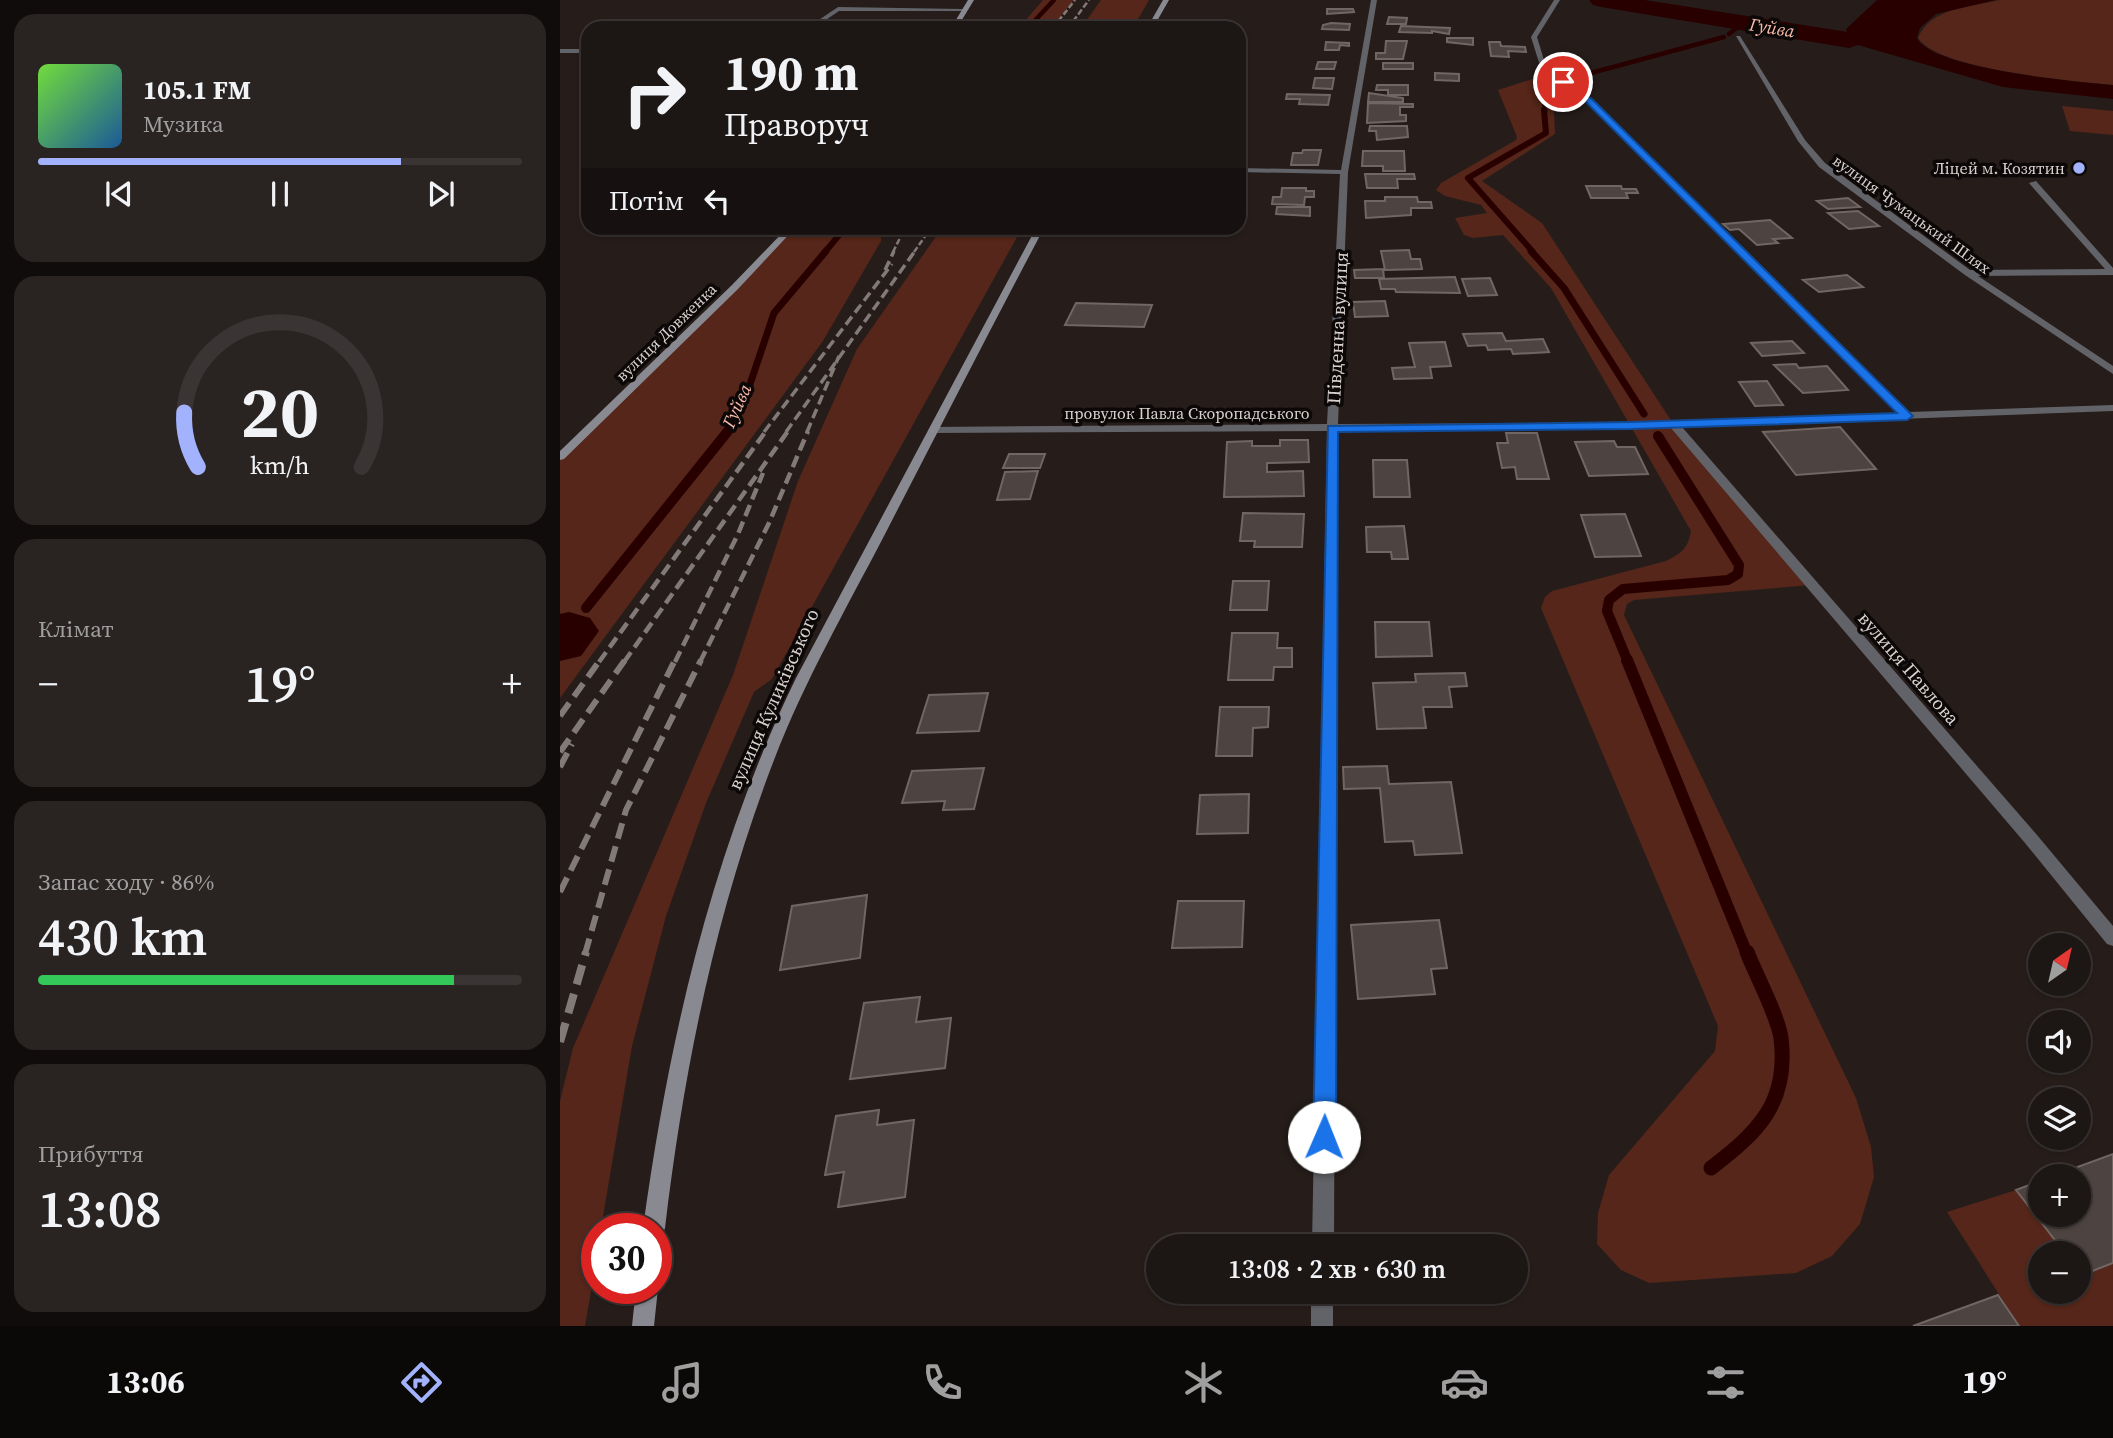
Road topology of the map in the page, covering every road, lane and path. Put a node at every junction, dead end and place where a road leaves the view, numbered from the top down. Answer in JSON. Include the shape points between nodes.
{"nodes":[{"id":1,"x":971,"y":0,"type":"edge"},
{"id":2,"x":1166,"y":0,"type":"edge"},
{"id":3,"x":1374,"y":0,"type":"edge"},
{"id":4,"x":1557,"y":0,"type":"edge"},
{"id":5,"x":963,"y":11,"type":"junction"},
{"id":6,"x":820,"y":21,"type":"edge"},
{"id":7,"x":958,"y":21,"type":"edge"},
{"id":8,"x":1154,"y":21,"type":"edge"},
{"id":9,"x":1738,"y":37,"type":"dead end"},
{"id":10,"x":560,"y":51,"type":"edge"},
{"id":11,"x":581,"y":51,"type":"edge"},
{"id":12,"x":1246,"y":170,"type":"edge"},
{"id":13,"x":1344,"y":172,"type":"junction"},
{"id":14,"x":2033,"y":183,"type":"dead end"},
{"id":15,"x":784,"y":235,"type":"edge"},
{"id":16,"x":1036,"y":235,"type":"edge"},
{"id":17,"x":2112,"y":272,"type":"edge"},
{"id":18,"x":1968,"y":273,"type":"junction"},
{"id":19,"x":2113,"y":371,"type":"edge"},
{"id":20,"x":2113,"y":408,"type":"edge"},
{"id":21,"x":1907,"y":416,"type":"junction"},
{"id":22,"x":1674,"y":425,"type":"junction"},
{"id":23,"x":1332,"y":429,"type":"junction"},
{"id":24,"x":933,"y":430,"type":"junction"},
{"id":25,"x":560,"y":457,"type":"edge"},
{"id":26,"x":2113,"y":939,"type":"edge"},
{"id":27,"x":656,"y":1213,"type":"edge"},
{"id":28,"x":1323,"y":1234,"type":"edge"},
{"id":29,"x":645,"y":1304,"type":"edge"},
{"id":30,"x":1322,"y":1304,"type":"edge"},
{"id":31,"x":643,"y":1326,"type":"edge"},
{"id":32,"x":1322,"y":1326,"type":"edge"}],
"edges":[{"from":1,"to":5,"type":"street"},
{"from":2,"to":8,"type":"street"},
{"from":3,"to":13,"type":"street","name":"Південна вулиця"},
{"from":4,"to":21,"type":"street","via":[[1534,37],[1544,71],[1589,100]]},
{"from":5,"to":6,"type":"street","via":[[838,9]]},
{"from":5,"to":7,"type":"street"},
{"from":9,"to":18,"type":"street","name":"вулиця Чумацький Шлях","via":[[1802,141],[1822,165]]},
{"from":10,"to":11,"type":"street"},
{"from":12,"to":13,"type":"street"},
{"from":13,"to":23,"type":"street","name":"Південна вулиця"},
{"from":14,"to":17,"type":"street"},
{"from":15,"to":25,"type":"street","name":"вулиця Довженка"},
{"from":16,"to":24,"type":"street","name":"вулиця Куликівського"},
{"from":17,"to":18,"type":"street"},
{"from":18,"to":19,"type":"street","name":"вулиця Чумацький Шлях"},
{"from":20,"to":21,"type":"street","name":"провулок Павла Скоропадського"},
{"from":21,"to":22,"type":"street","name":"провулок Павла Скоропадського"},
{"from":22,"to":23,"type":"street","name":"провулок Павла Скоропадського"},
{"from":22,"to":26,"type":"street","name":"вулиця Павлова"},
{"from":23,"to":24,"type":"street","name":"провулок Павла Скоропадського"},
{"from":23,"to":28,"type":"street","name":"Південна вулиця"},
{"from":24,"to":27,"type":"street","name":"вулиця Куликівського","via":[[788,711],[748,809],[691,1012]]},
{"from":29,"to":31,"type":"street"},
{"from":30,"to":32,"type":"street"}]}
